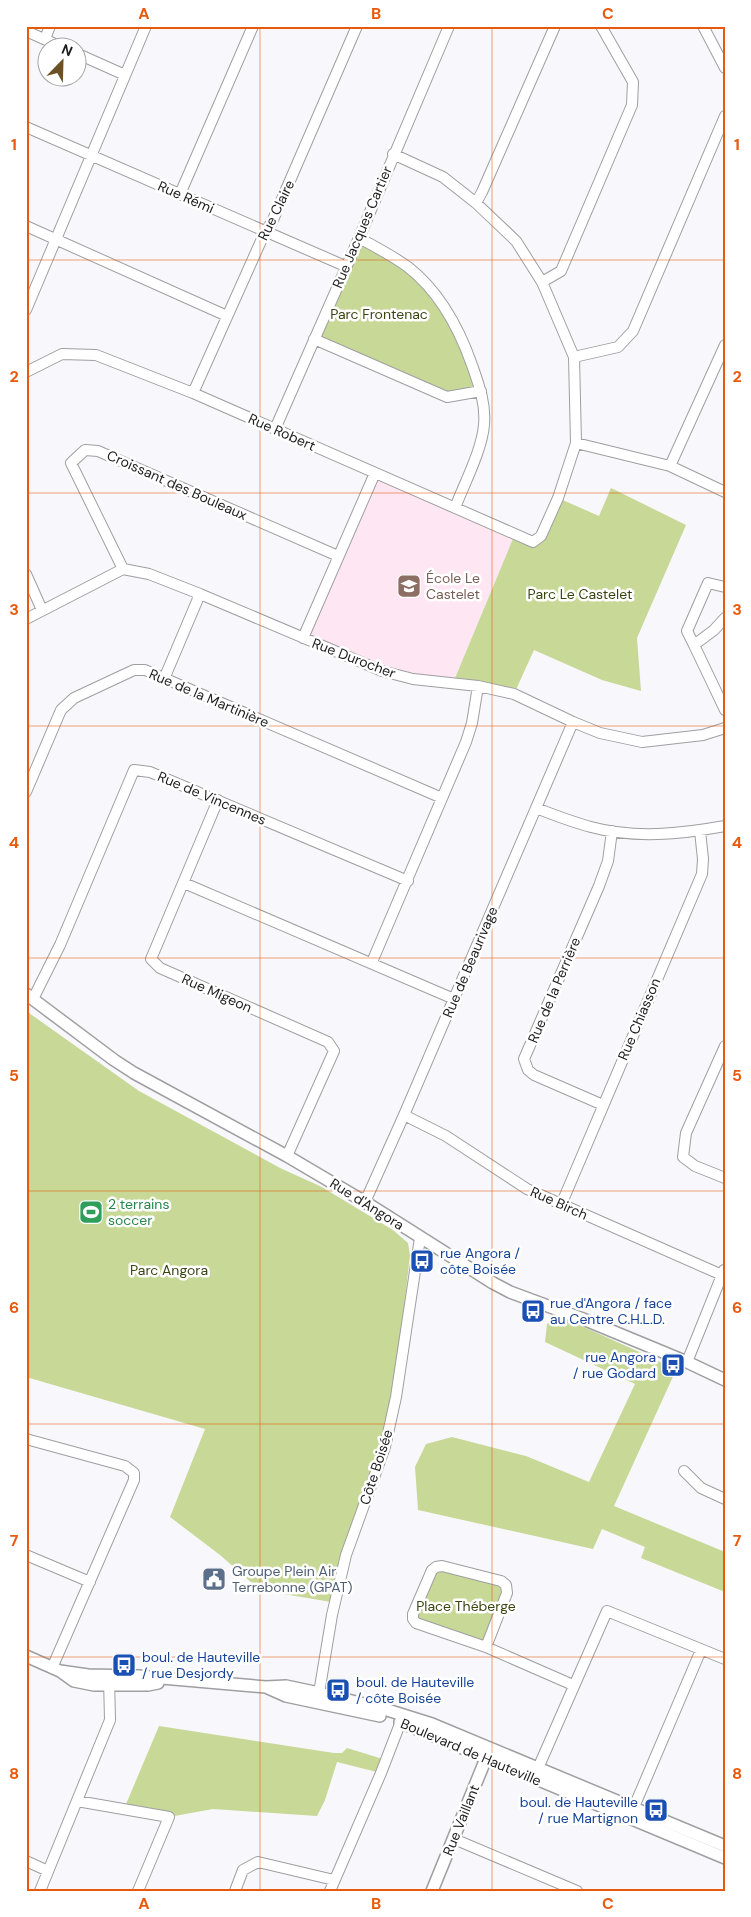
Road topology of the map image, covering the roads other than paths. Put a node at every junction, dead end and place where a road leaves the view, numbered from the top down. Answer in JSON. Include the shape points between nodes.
{"nodes":[{"id":1,"x":50,"y":26,"type":"edge"},
{"id":2,"x":146,"y":26,"type":"edge"},
{"id":3,"x":253,"y":26,"type":"edge"},
{"id":4,"x":357,"y":26,"type":"edge"},
{"id":5,"x":449,"y":26,"type":"edge"},
{"id":6,"x":555,"y":26,"type":"edge"},
{"id":7,"x":601,"y":26,"type":"edge"},
{"id":8,"x":703,"y":26,"type":"edge"},
{"id":9,"x":26,"y":31,"type":"edge"},
{"id":10,"x":43,"y":38,"type":"edge"},
{"id":11,"x":45,"y":38,"type":"edge"},
{"id":12,"x":88,"y":58,"type":"edge"},
{"id":13,"x":725,"y":68,"type":"edge"},
{"id":14,"x":125,"y":75,"type":"junction"},
{"id":15,"x":725,"y":116,"type":"edge"},
{"id":16,"x":26,"y":127,"type":"edge"},
{"id":17,"x":393,"y":154,"type":"junction"},
{"id":18,"x":91,"y":155,"type":"junction"},
{"id":19,"x":180,"y":194,"type":"junction"},
{"id":20,"x":476,"y":203,"type":"junction"},
{"id":21,"x":26,"y":226,"type":"edge"},
{"id":22,"x":264,"y":232,"type":"junction"},
{"id":23,"x":359,"y":238,"type":"junction"},
{"id":24,"x":55,"y":239,"type":"junction"},
{"id":25,"x":345,"y":266,"type":"junction"},
{"id":26,"x":542,"y":282,"type":"junction"},
{"id":27,"x":26,"y":310,"type":"edge"},
{"id":28,"x":227,"y":316,"type":"junction"},
{"id":29,"x":314,"y":340,"type":"junction"},
{"id":30,"x":725,"y":345,"type":"edge"},
{"id":31,"x":574,"y":357,"type":"junction"},
{"id":32,"x":27,"y":367,"type":"edge"},
{"id":33,"x":481,"y":391,"type":"junction"},
{"id":34,"x":193,"y":393,"type":"junction"},
{"id":35,"x":274,"y":429,"type":"junction"},
{"id":36,"x":576,"y":443,"type":"junction"},
{"id":37,"x":670,"y":466,"type":"junction"},
{"id":38,"x":375,"y":473,"type":"junction"},
{"id":39,"x":725,"y":492,"type":"edge"},
{"id":40,"x":455,"y":508,"type":"junction"},
{"id":41,"x":338,"y":556,"type":"junction"},
{"id":42,"x":123,"y":569,"type":"junction"},
{"id":43,"x":26,"y":574,"type":"edge"},
{"id":44,"x":725,"y":587,"type":"edge"},
{"id":45,"x":200,"y":594,"type":"junction"},
{"id":46,"x":42,"y":610,"type":"junction"},
{"id":47,"x":26,"y":618,"type":"edge"},
{"id":48,"x":725,"y":618,"type":"edge"},
{"id":49,"x":303,"y":638,"type":"junction"},
{"id":50,"x":694,"y":645,"type":"junction"},
{"id":51,"x":164,"y":679,"type":"junction"},
{"id":52,"x":478,"y":686,"type":"junction"},
{"id":53,"x":725,"y":710,"type":"edge"},
{"id":54,"x":573,"y":722,"type":"junction"},
{"id":55,"x":725,"y":728,"type":"edge"},
{"id":56,"x":26,"y":792,"type":"edge"},
{"id":57,"x":442,"y":798,"type":"junction"},
{"id":58,"x":218,"y":800,"type":"junction"},
{"id":59,"x":536,"y":808,"type":"junction"},
{"id":60,"x":725,"y":826,"type":"edge"},
{"id":61,"x":612,"y":831,"type":"junction"},
{"id":62,"x":700,"y":831,"type":"junction"},
{"id":63,"x":408,"y":881,"type":"junction"},
{"id":64,"x":184,"y":882,"type":"junction"},
{"id":65,"x":372,"y":962,"type":"junction"},
{"id":66,"x":29,"y":997,"type":"edge"},
{"id":67,"x":454,"y":999,"type":"junction"},
{"id":68,"x":725,"y":1046,"type":"edge"},
{"id":69,"x":602,"y":1105,"type":"junction"},
{"id":70,"x":404,"y":1115,"type":"junction"},
{"id":71,"x":287,"y":1156,"type":"junction"},
{"id":72,"x":725,"y":1178,"type":"edge"},
{"id":73,"x":365,"y":1202,"type":"junction"},
{"id":74,"x":561,"y":1205,"type":"junction"},
{"id":75,"x":420,"y":1238,"type":"junction"},
{"id":76,"x":724,"y":1272,"type":"edge"},
{"id":77,"x":722,"y":1288,"type":"edge"},
{"id":78,"x":687,"y":1362,"type":"junction"},
{"id":79,"x":725,"y":1380,"type":"edge"},
{"id":80,"x":26,"y":1439,"type":"edge"},
{"id":81,"x":684,"y":1472,"type":"dead end"},
{"id":82,"x":725,"y":1499,"type":"edge"},
{"id":83,"x":26,"y":1555,"type":"edge"},
{"id":84,"x":90,"y":1582,"type":"junction"},
{"id":85,"x":486,"y":1647,"type":"junction"},
{"id":86,"x":701,"y":1650,"type":"junction"},
{"id":87,"x":26,"y":1656,"type":"edge"},
{"id":88,"x":725,"y":1659,"type":"edge"},
{"id":89,"x":56,"y":1669,"type":"junction"},
{"id":90,"x":109,"y":1681,"type":"junction"},
{"id":91,"x":574,"y":1685,"type":"junction"},
{"id":92,"x":318,"y":1698,"type":"junction"},
{"id":93,"x":402,"y":1718,"type":"junction"},
{"id":94,"x":488,"y":1753,"type":"junction"},
{"id":95,"x":536,"y":1774,"type":"junction"},
{"id":96,"x":76,"y":1801,"type":"junction"},
{"id":97,"x":631,"y":1813,"type":"junction"},
{"id":98,"x":454,"y":1839,"type":"junction"},
{"id":99,"x":725,"y":1846,"type":"edge"},
{"id":100,"x":725,"y":1858,"type":"edge"},
{"id":101,"x":26,"y":1861,"type":"edge"},
{"id":102,"x":48,"y":1871,"type":"junction"},
{"id":103,"x":334,"y":1880,"type":"junction"},
{"id":104,"x":40,"y":1891,"type":"edge"},
{"id":105,"x":138,"y":1891,"type":"edge"},
{"id":106,"x":235,"y":1891,"type":"edge"},
{"id":107,"x":330,"y":1891,"type":"edge"},
{"id":108,"x":432,"y":1891,"type":"edge"},
{"id":109,"x":577,"y":1891,"type":"edge"}],
"edges":[{"from":1,"to":11,"type":"street"},
{"from":2,"to":14,"type":"street"},
{"from":3,"to":19,"type":"street"},
{"from":4,"to":22,"type":"street","name":"Rue Claire","via":[[272,222]]},
{"from":5,"to":17,"type":"street","name":"Rue Jacques Cartier"},
{"from":6,"to":20,"type":"street"},
{"from":7,"to":26,"type":"street","via":[[633,82],[632,105],[561,271]]},
{"from":8,"to":13,"type":"street"},
{"from":9,"to":10,"type":"street"},
{"from":12,"to":14,"type":"street"},
{"from":14,"to":18,"type":"street"},
{"from":15,"to":31,"type":"street","via":[[633,332],[618,347]]},
{"from":16,"to":18,"type":"street","name":"Rue Rémi"},
{"from":17,"to":20,"type":"street","via":[[443,177]]},
{"from":17,"to":23,"type":"street","name":"Rue Jacques Cartier"},
{"from":18,"to":19,"type":"street","name":"Rue Rémi"},
{"from":18,"to":24,"type":"street"},
{"from":19,"to":22,"type":"street","name":"Rue Rémi"},
{"from":20,"to":26,"type":"street","via":[[516,242]]},
{"from":21,"to":24,"type":"street"},
{"from":22,"to":25,"type":"street","name":"Rue Rémi"},
{"from":22,"to":28,"type":"street","name":"Rue Claire"},
{"from":23,"to":25,"type":"street","name":"Rue Jacques Cartier"},
{"from":23,"to":33,"type":"street","via":[[408,268],[446,308],[465,344]]},
{"from":24,"to":27,"type":"street"},
{"from":24,"to":28,"type":"street"},
{"from":25,"to":29,"type":"street","name":"Rue Jacques Cartier"},
{"from":26,"to":31,"type":"street"},
{"from":28,"to":34,"type":"street","name":"Rue Claire"},
{"from":29,"to":33,"type":"street","via":[[447,397]]},
{"from":29,"to":35,"type":"street","name":"Rue Jacques Cartier"},
{"from":30,"to":37,"type":"street"},
{"from":31,"to":36,"type":"street"},
{"from":32,"to":34,"type":"street","name":"Rue Robert","via":[[62,354],[96,355]]},
{"from":33,"to":40,"type":"street","via":[[484,408],[482,437]]},
{"from":34,"to":35,"type":"street","name":"Rue Robert"},
{"from":35,"to":38,"type":"street","name":"Rue Robert"},
{"from":36,"to":37,"type":"street"},
{"from":36,"to":40,"type":"street","name":"Rue Robert","via":[[558,498],[541,536],[533,542]]},
{"from":37,"to":39,"type":"street"},
{"from":38,"to":40,"type":"street","name":"Rue Robert"},
{"from":38,"to":41,"type":"street"},
{"from":41,"to":42,"type":"street","name":"Croissant des Bouleaux","via":[[98,451],[85,450],[71,463]]},
{"from":41,"to":49,"type":"street"},
{"from":42,"to":45,"type":"street","name":"Rue Durocher","via":[[149,574]]},
{"from":42,"to":46,"type":"street"},
{"from":43,"to":46,"type":"street"},
{"from":44,"to":50,"type":"street","via":[[708,584],[687,631]]},
{"from":45,"to":49,"type":"street","name":"Rue Durocher"},
{"from":45,"to":51,"type":"street"},
{"from":46,"to":47,"type":"street"},
{"from":48,"to":50,"type":"street"},
{"from":49,"to":52,"type":"street","name":"Rue Durocher","via":[[382,671],[413,679]]},
{"from":50,"to":53,"type":"street"},
{"from":51,"to":56,"type":"street","name":"Rue de la Martinière","via":[[145,670],[134,670],[74,698],[61,710]]},
{"from":51,"to":57,"type":"street","name":"Rue de la Martinière"},
{"from":52,"to":54,"type":"street","name":"Rue Durocher","via":[[514,694]]},
{"from":52,"to":57,"type":"street","via":[[466,742]]},
{"from":54,"to":55,"type":"street","name":"Rue Durocher","via":[[600,733],[642,742],[703,735]]},
{"from":54,"to":59,"type":"street","name":"Rue de Beaurivage"},
{"from":57,"to":63,"type":"street"},
{"from":58,"to":63,"type":"street","name":"Rue de Vincennes"},
{"from":58,"to":64,"type":"street","name":"Rue Migeon"},
{"from":58,"to":66,"type":"street","name":"Rue de Vincennes","via":[[150,772],[134,770],[60,945]]},
{"from":59,"to":61,"type":"street"},
{"from":59,"to":67,"type":"street","name":"Rue de Beaurivage"},
{"from":60,"to":62,"type":"street"},
{"from":61,"to":62,"type":"street","via":[[660,835]]},
{"from":61,"to":69,"type":"street","name":"Rue de la Perrière","via":[[608,861],[599,886],[524,1059],[534,1075]]},
{"from":62,"to":69,"type":"street","name":"Rue Chiasson","via":[[702,874]]},
{"from":63,"to":65,"type":"street"},
{"from":64,"to":65,"type":"street"},
{"from":64,"to":71,"type":"street","name":"Rue Migeon","via":[[151,959],[160,968],[328,1042],[334,1051]]},
{"from":65,"to":67,"type":"street"},
{"from":66,"to":71,"type":"street","name":"Rue d'Angora","via":[[134,1073]]},
{"from":67,"to":70,"type":"street","name":"Rue de Beaurivage"},
{"from":68,"to":72,"type":"street","via":[[686,1133],[683,1157],[695,1166]]},
{"from":69,"to":74,"type":"street","name":"Rue Chiasson"},
{"from":70,"to":73,"type":"street","name":"Rue de Beaurivage"},
{"from":70,"to":74,"type":"street","name":"Rue Birch","via":[[446,1136],[527,1189]]},
{"from":71,"to":73,"type":"street","name":"Rue d'Angora"},
{"from":73,"to":75,"type":"street","name":"Rue d'Angora"},
{"from":74,"to":76,"type":"street","name":"Rue Birch"},
{"from":75,"to":78,"type":"street","name":"Rue d'Angora","via":[[510,1292]]},
{"from":75,"to":92,"type":"street","name":"Côte Boisée","via":[[396,1396],[384,1447],[346,1555]]},
{"from":76,"to":77,"type":"street"},
{"from":77,"to":78,"type":"street"},
{"from":78,"to":79,"type":"street","name":"Rue d'Angora"},
{"from":80,"to":84,"type":"street","via":[[125,1466],[134,1473],[134,1480]]},
{"from":81,"to":82,"type":"street","via":[[701,1488]]},
{"from":83,"to":84,"type":"street"},
{"from":84,"to":89,"type":"street"},
{"from":85,"to":85,"type":"street","via":[[416,1623],[413,1619],[436,1567],[501,1581],[506,1585],[507,1593]]},
{"from":85,"to":91,"type":"street"},
{"from":86,"to":88,"type":"street"},
{"from":86,"to":91,"type":"street","via":[[607,1611]]},
{"from":86,"to":97,"type":"street"},
{"from":87,"to":89,"type":"street","name":"Boulevard de Hauteville"},
{"from":89,"to":90,"type":"street","name":"Boulevard de Hauteville","via":[[74,1681]]},
{"from":90,"to":92,"type":"street","name":"Boulevard de Hauteville","via":[[148,1685],[169,1680],[199,1681],[266,1687],[286,1696]]},
{"from":90,"to":96,"type":"street","via":[[110,1720]]},
{"from":91,"to":95,"type":"street"},
{"from":92,"to":93,"type":"street","name":"Boulevard de Hauteville","via":[[370,1713]]},
{"from":93,"to":94,"type":"street","name":"Boulevard de Hauteville"},
{"from":93,"to":103,"type":"street"},
{"from":94,"to":95,"type":"street","name":"Boulevard de Hauteville"},
{"from":94,"to":98,"type":"street","name":"Rue Vaillant"},
{"from":95,"to":97,"type":"street","name":"Boulevard de Hauteville"},
{"from":96,"to":102,"type":"street"},
{"from":96,"to":105,"type":"street","via":[[169,1817]]},
{"from":97,"to":99,"type":"street","name":"Boulevard de Hauteville"},
{"from":97,"to":100,"type":"street","name":"Boulevard de Hauteville"},
{"from":98,"to":108,"type":"street","name":"Rue Vaillant"},
{"from":98,"to":109,"type":"street"},
{"from":101,"to":102,"type":"street"},
{"from":102,"to":104,"type":"street"},
{"from":103,"to":106,"type":"street","via":[[258,1862],[243,1870]]},
{"from":103,"to":107,"type":"street"}]}
